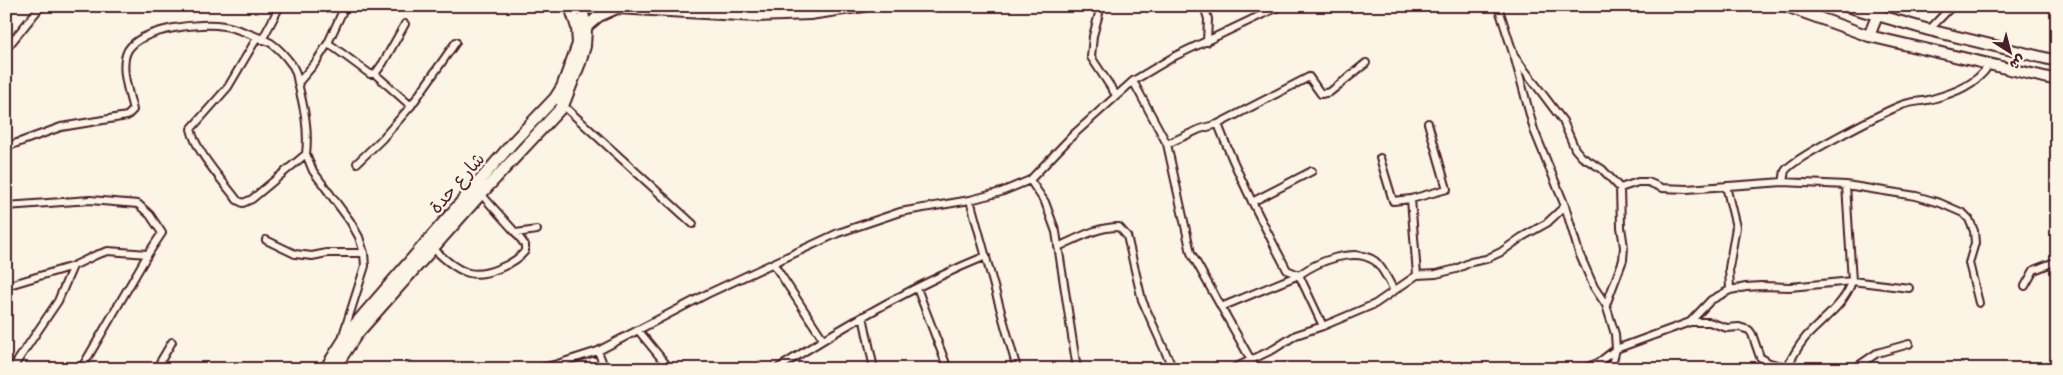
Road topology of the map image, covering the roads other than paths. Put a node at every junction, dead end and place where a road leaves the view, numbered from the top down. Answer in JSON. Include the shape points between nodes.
{"nodes":[{"id":1,"x":41,"y":6,"type":"edge"},
{"id":2,"x":280,"y":6,"type":"edge"},
{"id":3,"x":345,"y":6,"type":"edge"},
{"id":4,"x":570,"y":6,"type":"edge"},
{"id":5,"x":582,"y":6,"type":"edge"},
{"id":6,"x":864,"y":6,"type":"edge"},
{"id":7,"x":1101,"y":6,"type":"edge"},
{"id":8,"x":1204,"y":6,"type":"edge"},
{"id":9,"x":1280,"y":6,"type":"edge"},
{"id":10,"x":1498,"y":6,"type":"edge"},
{"id":11,"x":1786,"y":6,"type":"edge"},
{"id":12,"x":1846,"y":6,"type":"edge"},
{"id":13,"x":1952,"y":6,"type":"edge"},
{"id":14,"x":810,"y":10,"type":"edge"},
{"id":15,"x":713,"y":11,"type":"edge"},
{"id":16,"x":1877,"y":16,"type":"junction"},
{"id":17,"x":405,"y":24,"type":"dead end"},
{"id":18,"x":586,"y":27,"type":"junction"},
{"id":19,"x":1929,"y":30,"type":"junction"},
{"id":20,"x":1868,"y":36,"type":"junction"},
{"id":21,"x":259,"y":39,"type":"junction"},
{"id":22,"x":9,"y":41,"type":"edge"},
{"id":23,"x":456,"y":42,"type":"dead end"},
{"id":24,"x":1207,"y":42,"type":"junction"},
{"id":25,"x":328,"y":43,"type":"junction"},
{"id":26,"x":6,"y":50,"type":"edge"},
{"id":27,"x":1514,"y":56,"type":"junction"},
{"id":28,"x":2057,"y":60,"type":"edge"},
{"id":29,"x":1366,"y":63,"type":"dead end"},
{"id":30,"x":1989,"y":65,"type":"junction"},
{"id":31,"x":375,"y":74,"type":"junction"},
{"id":32,"x":2057,"y":80,"type":"edge"},
{"id":33,"x":1133,"y":82,"type":"junction"},
{"id":34,"x":298,"y":83,"type":"junction"},
{"id":35,"x":1116,"y":95,"type":"junction"},
{"id":36,"x":555,"y":98,"type":"junction"},
{"id":37,"x":411,"y":106,"type":"junction"},
{"id":38,"x":563,"y":106,"type":"junction"},
{"id":39,"x":1428,"y":123,"type":"dead end"},
{"id":40,"x":1218,"y":124,"type":"junction"},
{"id":41,"x":1167,"y":144,"type":"junction"},
{"id":42,"x":6,"y":146,"type":"edge"},
{"id":43,"x":306,"y":154,"type":"junction"},
{"id":44,"x":1380,"y":158,"type":"dead end"},
{"id":45,"x":357,"y":163,"type":"dead end"},
{"id":46,"x":1312,"y":171,"type":"dead end"},
{"id":47,"x":1030,"y":180,"type":"junction"},
{"id":48,"x":1783,"y":182,"type":"junction"},
{"id":49,"x":1846,"y":185,"type":"junction"},
{"id":50,"x":1726,"y":186,"type":"junction"},
{"id":51,"x":1620,"y":188,"type":"junction"},
{"id":52,"x":481,"y":194,"type":"junction"},
{"id":53,"x":970,"y":200,"type":"junction"},
{"id":54,"x":1411,"y":200,"type":"junction"},
{"id":55,"x":1252,"y":202,"type":"junction"},
{"id":56,"x":6,"y":206,"type":"edge"},
{"id":57,"x":1565,"y":206,"type":"junction"},
{"id":58,"x":693,"y":224,"type":"dead end"},
{"id":59,"x":537,"y":230,"type":"dead end"},
{"id":60,"x":516,"y":232,"type":"junction"},
{"id":61,"x":266,"y":240,"type":"dead end"},
{"id":62,"x":430,"y":246,"type":"junction"},
{"id":63,"x":1058,"y":247,"type":"junction"},
{"id":64,"x":364,"y":252,"type":"junction"},
{"id":65,"x":148,"y":254,"type":"junction"},
{"id":66,"x":986,"y":256,"type":"junction"},
{"id":67,"x":2057,"y":261,"type":"edge"},
{"id":68,"x":773,"y":263,"type":"junction"},
{"id":69,"x":73,"y":266,"type":"junction"},
{"id":70,"x":1299,"y":275,"type":"junction"},
{"id":71,"x":1417,"y":275,"type":"junction"},
{"id":72,"x":1852,"y":281,"type":"junction"},
{"id":73,"x":6,"y":286,"type":"edge"},
{"id":74,"x":2024,"y":286,"type":"dead end"},
{"id":75,"x":917,"y":288,"type":"junction"},
{"id":76,"x":1909,"y":288,"type":"dead end"},
{"id":77,"x":1394,"y":290,"type":"junction"},
{"id":78,"x":1730,"y":290,"type":"junction"},
{"id":79,"x":1980,"y":303,"type":"dead end"},
{"id":80,"x":1606,"y":305,"type":"junction"},
{"id":81,"x":1221,"y":307,"type":"junction"},
{"id":82,"x":863,"y":316,"type":"junction"},
{"id":83,"x":1690,"y":322,"type":"junction"},
{"id":84,"x":1323,"y":326,"type":"junction"},
{"id":85,"x":638,"y":330,"type":"junction"},
{"id":86,"x":354,"y":332,"type":"junction"},
{"id":87,"x":823,"y":339,"type":"junction"},
{"id":88,"x":172,"y":342,"type":"dead end"},
{"id":89,"x":340,"y":342,"type":"junction"},
{"id":90,"x":1909,"y":344,"type":"dead end"},
{"id":91,"x":1616,"y":349,"type":"junction"},
{"id":92,"x":598,"y":351,"type":"junction"},
{"id":93,"x":1251,"y":359,"type":"junction"},
{"id":94,"x":1787,"y":368,"type":"edge"},
{"id":95,"x":12,"y":369,"type":"edge"},
{"id":96,"x":81,"y":369,"type":"edge"},
{"id":97,"x":156,"y":369,"type":"edge"},
{"id":98,"x":325,"y":369,"type":"edge"},
{"id":99,"x":334,"y":369,"type":"edge"},
{"id":100,"x":536,"y":369,"type":"edge"},
{"id":101,"x":604,"y":369,"type":"edge"},
{"id":102,"x":670,"y":369,"type":"edge"},
{"id":103,"x":777,"y":369,"type":"edge"},
{"id":104,"x":874,"y":369,"type":"edge"},
{"id":105,"x":948,"y":369,"type":"edge"},
{"id":106,"x":1017,"y":369,"type":"edge"},
{"id":107,"x":1077,"y":369,"type":"edge"},
{"id":108,"x":1173,"y":369,"type":"edge"},
{"id":109,"x":1232,"y":369,"type":"edge"},
{"id":110,"x":1256,"y":369,"type":"edge"},
{"id":111,"x":1582,"y":369,"type":"edge"},
{"id":112,"x":1611,"y":369,"type":"edge"},
{"id":113,"x":1796,"y":369,"type":"edge"},
{"id":114,"x":1846,"y":369,"type":"edge"}],
"edges":[{"from":1,"to":22,"type":"street"},
{"from":2,"to":21,"type":"street"},
{"from":3,"to":25,"type":"street"},
{"from":4,"to":36,"type":"main road","name":"شارع حدة","via":[[578,44]]},
{"from":5,"to":18,"type":"main road","name":"شارع حدة"},
{"from":6,"to":14,"type":"main road"},
{"from":7,"to":35,"type":"street","via":[[1091,57]]},
{"from":8,"to":24,"type":"street","via":[[1208,19]]},
{"from":9,"to":24,"type":"street"},
{"from":10,"to":27,"type":"street"},
{"from":11,"to":20,"type":"main road"},
{"from":12,"to":16,"type":"main road"},
{"from":13,"to":19,"type":"street"},
{"from":14,"to":15,"type":"main road","via":[[756,16]]},
{"from":15,"to":18,"type":"main road","via":[[618,8],[599,16]]},
{"from":16,"to":19,"type":"main road"},
{"from":16,"to":20,"type":"main road"},
{"from":17,"to":31,"type":"street"},
{"from":18,"to":38,"type":"main road","name":"شارع حدة","via":[[580,63]]},
{"from":19,"to":28,"type":"main road"},
{"from":20,"to":30,"type":"main road"},
{"from":21,"to":34,"type":"street","via":[[272,44],[293,66]]},
{"from":21,"to":42,"type":"street","via":[[225,26],[191,26],[156,32],[134,43],[127,51],[124,64],[133,110],[130,114],[61,127]]},
{"from":21,"to":43,"type":"street","via":[[228,87],[192,128],[193,138],[237,200],[243,203]]},
{"from":22,"to":26,"type":"street"},
{"from":23,"to":37,"type":"street"},
{"from":24,"to":33,"type":"street","via":[[1175,56]]},
{"from":25,"to":31,"type":"street","via":[[370,74]]},
{"from":25,"to":34,"type":"street"},
{"from":27,"to":51,"type":"street","via":[[1563,121],[1575,149],[1602,169]]},
{"from":27,"to":57,"type":"street","via":[[1534,130]]},
{"from":29,"to":40,"type":"street","via":[[1330,92],[1321,94],[1309,77]]},
{"from":30,"to":32,"type":"main road"},
{"from":30,"to":48,"type":"street","via":[[1972,84],[1931,100],[1902,105],[1817,149],[1793,163],[1785,172]]},
{"from":31,"to":37,"type":"street"},
{"from":33,"to":35,"type":"street"},
{"from":33,"to":41,"type":"street"},
{"from":34,"to":43,"type":"street","via":[[307,118]]},
{"from":35,"to":47,"type":"street"},
{"from":36,"to":38,"type":"street"},
{"from":36,"to":62,"type":"main road","name":"شارع حدة","via":[[515,140]]},
{"from":37,"to":45,"type":"street"},
{"from":38,"to":52,"type":"main road","name":"شارع حدة"},
{"from":38,"to":58,"type":"street"},
{"from":39,"to":54,"type":"street","via":[[1447,189]]},
{"from":40,"to":41,"type":"street"},
{"from":40,"to":55,"type":"street"},
{"from":41,"to":81,"type":"street","via":[[1191,253]]},
{"from":43,"to":64,"type":"street","via":[[313,171],[350,221]]},
{"from":44,"to":54,"type":"street","via":[[1393,201]]},
{"from":46,"to":55,"type":"street"},
{"from":47,"to":53,"type":"street"},
{"from":47,"to":63,"type":"street","via":[[1045,202]]},
{"from":48,"to":49,"type":"street"},
{"from":48,"to":50,"type":"street"},
{"from":49,"to":72,"type":"street"},
{"from":49,"to":79,"type":"street","via":[[1916,196],[1963,213],[1974,231],[1975,243],[1968,263]]},
{"from":50,"to":51,"type":"street","via":[[1662,188],[1638,182]]},
{"from":50,"to":78,"type":"street","via":[[1736,227],[1729,268]]},
{"from":51,"to":80,"type":"street","via":[[1623,260]]},
{"from":52,"to":60,"type":"street"},
{"from":52,"to":62,"type":"main road","name":"شارع حدة"},
{"from":53,"to":66,"type":"street"},
{"from":53,"to":68,"type":"street","via":[[900,212],[838,233]]},
{"from":54,"to":71,"type":"street"},
{"from":55,"to":70,"type":"street","via":[[1287,270]]},
{"from":56,"to":65,"type":"street","via":[[90,200],[138,204],[162,232]]},
{"from":57,"to":71,"type":"street","via":[[1547,223],[1501,252],[1456,269]]},
{"from":57,"to":80,"type":"street","via":[[1586,271]]},
{"from":59,"to":60,"type":"street"},
{"from":60,"to":62,"type":"street","via":[[525,245],[525,251],[507,266],[488,272],[470,274]]},
{"from":61,"to":64,"type":"street","via":[[295,254]]},
{"from":62,"to":86,"type":"main road","name":"شارع حدة"},
{"from":63,"to":107,"type":"street"},
{"from":63,"to":108,"type":"street","via":[[1108,227],[1119,228],[1127,236],[1142,300]]},
{"from":64,"to":89,"type":"street","via":[[365,266]]},
{"from":65,"to":69,"type":"street","via":[[108,251]]},
{"from":65,"to":96,"type":"street"},
{"from":66,"to":75,"type":"street"},
{"from":66,"to":106,"type":"street"},
{"from":67,"to":74,"type":"street","via":[[2034,270]]},
{"from":68,"to":85,"type":"street"},
{"from":68,"to":87,"type":"street"},
{"from":69,"to":73,"type":"street"},
{"from":69,"to":95,"type":"street","via":[[58,301]]},
{"from":70,"to":77,"type":"street","via":[[1310,266],[1342,255],[1362,256],[1375,261]]},
{"from":70,"to":81,"type":"street"},
{"from":70,"to":84,"type":"street"},
{"from":71,"to":77,"type":"street"},
{"from":72,"to":76,"type":"street"},
{"from":72,"to":78,"type":"street"},
{"from":72,"to":94,"type":"street","via":[[1844,299],[1804,339]]},
{"from":75,"to":82,"type":"street"},
{"from":75,"to":105,"type":"street"},
{"from":77,"to":84,"type":"street","via":[[1375,304]]},
{"from":78,"to":83,"type":"street","via":[[1711,300]]},
{"from":80,"to":91,"type":"street"},
{"from":81,"to":93,"type":"street"},
{"from":82,"to":87,"type":"street"},
{"from":82,"to":104,"type":"street"},
{"from":83,"to":91,"type":"street"},
{"from":83,"to":94,"type":"street","via":[[1709,322],[1726,328],[1749,330],[1760,356],[1769,363]]},
{"from":84,"to":93,"type":"street","via":[[1296,334]]},
{"from":85,"to":92,"type":"street"},
{"from":85,"to":102,"type":"street"},
{"from":86,"to":89,"type":"main road","name":"شارع حدة"},
{"from":86,"to":99,"type":"main road","name":"شارع حدة"},
{"from":87,"to":103,"type":"street"},
{"from":88,"to":97,"type":"street"},
{"from":89,"to":98,"type":"main road","name":"شارع حدة"},
{"from":90,"to":114,"type":"street","via":[[1876,353],[1858,366]]},
{"from":91,"to":111,"type":"street"},
{"from":91,"to":112,"type":"street"},
{"from":92,"to":100,"type":"street"},
{"from":92,"to":101,"type":"street"},
{"from":93,"to":109,"type":"street"},
{"from":93,"to":110,"type":"street"},
{"from":94,"to":113,"type":"street"}]}
